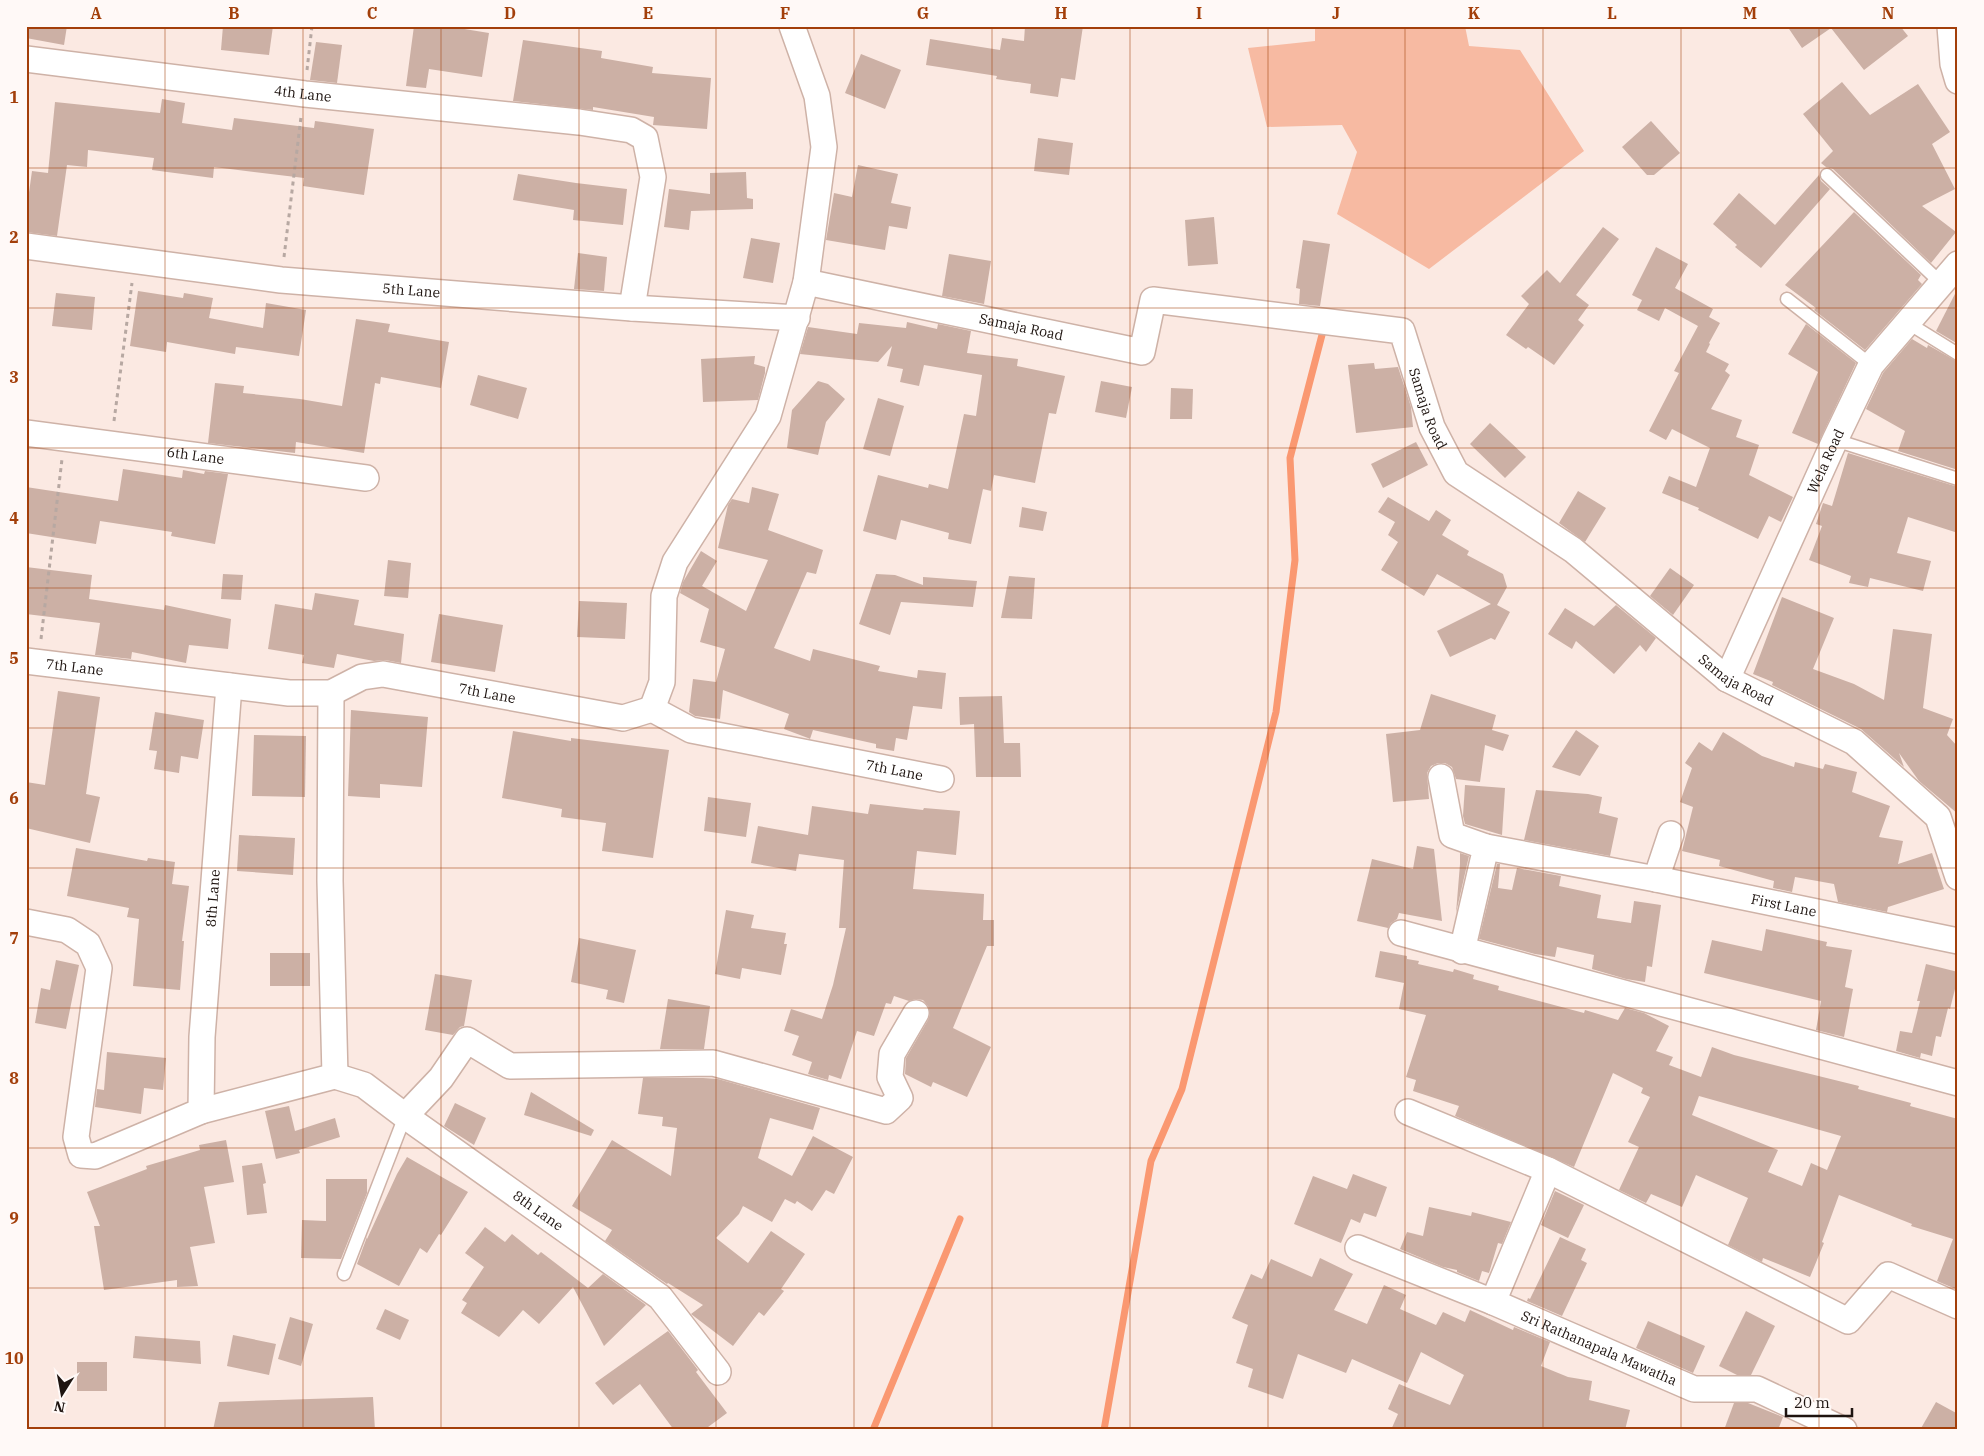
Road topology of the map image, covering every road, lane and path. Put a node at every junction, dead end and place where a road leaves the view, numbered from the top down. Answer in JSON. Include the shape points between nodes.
{"nodes":[{"id":1,"x":312,"y":26,"type":"edge"},
{"id":2,"x":792,"y":26,"type":"edge"},
{"id":3,"x":1950,"y":26,"type":"edge"},
{"id":4,"x":26,"y":59,"type":"edge"},
{"id":5,"x":1958,"y":81,"type":"edge"},
{"id":6,"x":304,"y":94,"type":"junction"},
{"id":7,"x":1828,"y":175,"type":"dead end"},
{"id":8,"x":26,"y":246,"type":"edge"},
{"id":9,"x":136,"y":260,"type":"junction"},
{"id":10,"x":1958,"y":264,"type":"edge"},
{"id":11,"x":281,"y":280,"type":"junction"},
{"id":12,"x":806,"y":282,"type":"junction"},
{"id":13,"x":1941,"y":283,"type":"junction"},
{"id":14,"x":1787,"y":299,"type":"dead end"},
{"id":15,"x":632,"y":308,"type":"junction"},
{"id":16,"x":797,"y":318,"type":"junction"},
{"id":17,"x":1908,"y":323,"type":"junction"},
{"id":18,"x":1958,"y":354,"type":"edge"},
{"id":19,"x":1871,"y":365,"type":"junction"},
{"id":20,"x":26,"y":433,"type":"edge"},
{"id":21,"x":64,"y":439,"type":"junction"},
{"id":22,"x":1835,"y":440,"type":"junction"},
{"id":23,"x":110,"y":446,"type":"junction"},
{"id":24,"x":366,"y":478,"type":"dead end"},
{"id":25,"x":1958,"y":479,"type":"edge"},
{"id":26,"x":32,"y":662,"type":"edge"},
{"id":27,"x":1727,"y":679,"type":"junction"},
{"id":28,"x":229,"y":686,"type":"junction"},
{"id":29,"x":331,"y":693,"type":"junction"},
{"id":30,"x":652,"y":709,"type":"junction"},
{"id":31,"x":1441,"y":777,"type":"dead end"},
{"id":32,"x":941,"y":779,"type":"dead end"},
{"id":33,"x":1671,"y":834,"type":"dead end"},
{"id":34,"x":1486,"y":847,"type":"junction"},
{"id":35,"x":1958,"y":877,"type":"edge"},
{"id":36,"x":1656,"y":879,"type":"junction"},
{"id":37,"x":26,"y":922,"type":"edge"},
{"id":38,"x":1401,"y":933,"type":"dead end"},
{"id":39,"x":1958,"y":941,"type":"edge"},
{"id":40,"x":1462,"y":951,"type":"junction"},
{"id":41,"x":916,"y":1013,"type":"dead end"},
{"id":42,"x":335,"y":1076,"type":"junction"},
{"id":43,"x":1958,"y":1083,"type":"edge"},
{"id":44,"x":201,"y":1111,"type":"junction"},
{"id":45,"x":1408,"y":1112,"type":"dead end"},
{"id":46,"x":405,"y":1116,"type":"junction"},
{"id":47,"x":1548,"y":1170,"type":"junction"},
{"id":48,"x":1358,"y":1248,"type":"dead end"},
{"id":49,"x":344,"y":1274,"type":"dead end"},
{"id":50,"x":1493,"y":1302,"type":"junction"},
{"id":51,"x":1958,"y":1306,"type":"edge"},
{"id":52,"x":718,"y":1372,"type":"dead end"},
{"id":53,"x":1844,"y":1430,"type":"edge"}],
"edges":[{"from":1,"to":6,"type":"path"},
{"from":2,"to":12,"type":"street","via":[[816,96],[824,147]]},
{"from":3,"to":5,"type":"street","via":[[1953,64]]},
{"from":4,"to":6,"type":"street","name":"4th Lane"},
{"from":6,"to":11,"type":"path"},
{"from":6,"to":15,"type":"street","name":"4th Lane","via":[[579,122],[631,130],[645,138],[653,177]]},
{"from":7,"to":13,"type":"lane"},
{"from":8,"to":9,"type":"street","name":"5th Lane"},
{"from":9,"to":11,"type":"street","name":"5th Lane"},
{"from":9,"to":23,"type":"path"},
{"from":10,"to":13,"type":"street","name":"Wela Road"},
{"from":11,"to":15,"type":"street","name":"5th Lane"},
{"from":12,"to":16,"type":"street"},
{"from":12,"to":27,"type":"street","name":"Samaja Road","via":[[1142,352],[1152,300],[1402,331],[1432,426],[1456,473],[1573,550]]},
{"from":13,"to":17,"type":"street","name":"Wela Road"},
{"from":14,"to":19,"type":"lane"},
{"from":15,"to":16,"type":"street","name":"5th Lane"},
{"from":16,"to":30,"type":"street","via":[[768,416],[674,562],[664,596],[662,682]]},
{"from":17,"to":18,"type":"lane"},
{"from":17,"to":19,"type":"street","name":"Wela Road"},
{"from":19,"to":22,"type":"street","name":"Wela Road"},
{"from":20,"to":21,"type":"street","name":"6th Lane"},
{"from":21,"to":23,"type":"street","name":"6th Lane"},
{"from":21,"to":26,"type":"path"},
{"from":22,"to":25,"type":"lane"},
{"from":22,"to":27,"type":"street","name":"Wela Road"},
{"from":23,"to":24,"type":"street","name":"6th Lane"},
{"from":26,"to":28,"type":"street","name":"7th Lane"},
{"from":27,"to":35,"type":"street","name":"Samaja Road","via":[[1854,742],[1938,817]]},
{"from":28,"to":29,"type":"street","name":"7th Lane","via":[[289,693]]},
{"from":28,"to":44,"type":"street","name":"8th Lane","via":[[202,1037]]},
{"from":29,"to":30,"type":"street","name":"7th Lane","via":[[362,677],[382,674],[623,718]]},
{"from":29,"to":42,"type":"street","via":[[330,881]]},
{"from":30,"to":32,"type":"street","name":"7th Lane","via":[[691,730]]},
{"from":31,"to":34,"type":"street","name":"First Lane","via":[[1452,835]]},
{"from":33,"to":36,"type":"street"},
{"from":34,"to":36,"type":"street","name":"First Lane"},
{"from":34,"to":40,"type":"street"},
{"from":36,"to":39,"type":"street","name":"First Lane"},
{"from":37,"to":44,"type":"street","via":[[74,934],[88,944],[99,968],[76,1138],[81,1155],[94,1156]]},
{"from":38,"to":40,"type":"street"},
{"from":40,"to":43,"type":"street"},
{"from":41,"to":46,"type":"street","via":[[892,1054],[890,1076],[900,1098],[886,1111],[713,1063],[510,1066],[467,1040],[441,1078]]},
{"from":42,"to":44,"type":"street"},
{"from":42,"to":46,"type":"street","name":"8th Lane","via":[[364,1085]]},
{"from":45,"to":47,"type":"street"},
{"from":46,"to":49,"type":"lane"},
{"from":46,"to":52,"type":"street","name":"8th Lane","via":[[660,1298]]},
{"from":47,"to":50,"type":"street"},
{"from":47,"to":51,"type":"street","via":[[1848,1321],[1888,1275]]},
{"from":48,"to":50,"type":"street","name":"Sri Rathanapala Mawatha"},
{"from":50,"to":53,"type":"street","name":"Sri Rathanapala Mawatha","via":[[1694,1389],[1757,1389]]}]}
